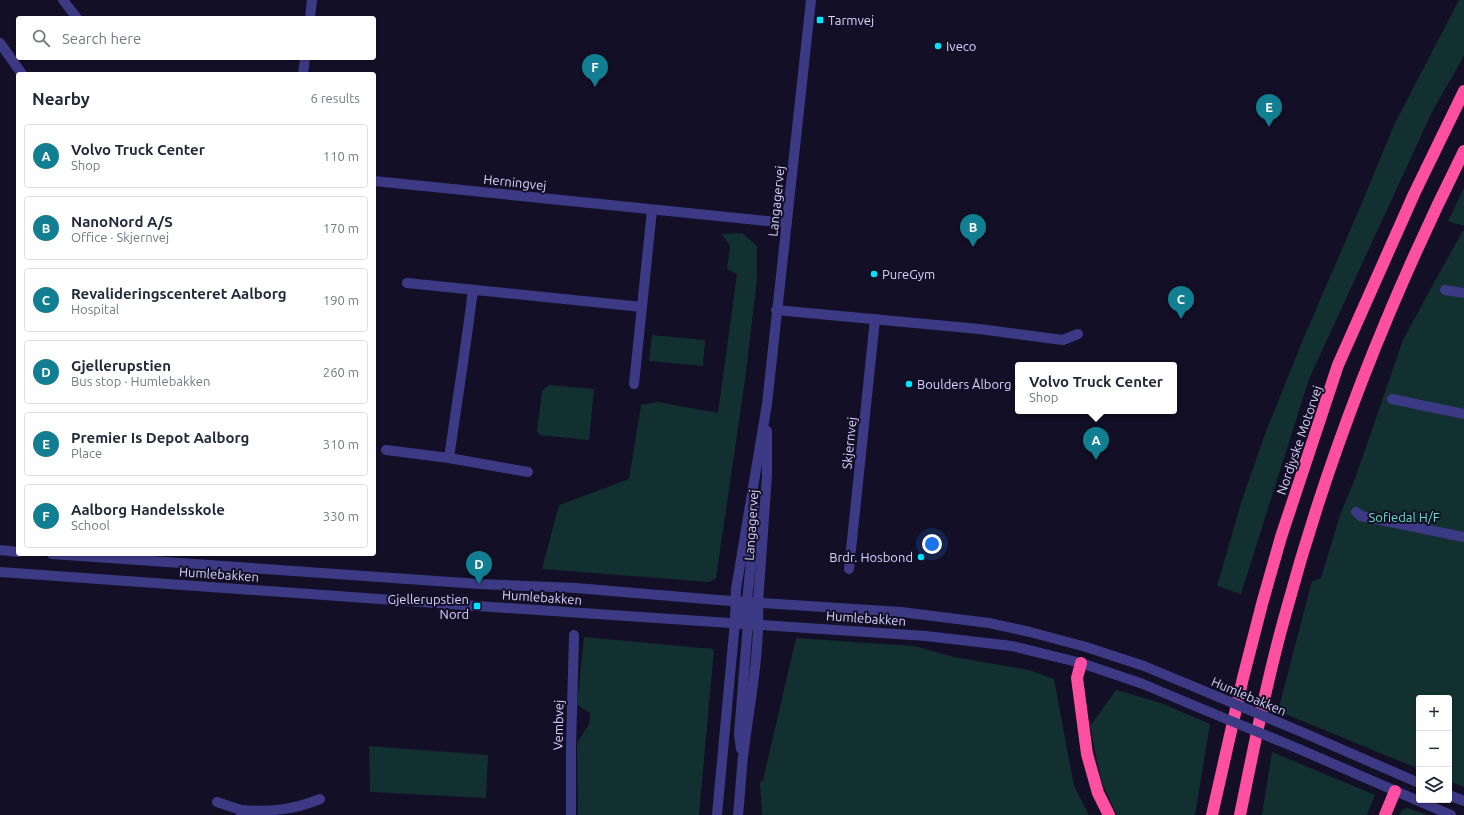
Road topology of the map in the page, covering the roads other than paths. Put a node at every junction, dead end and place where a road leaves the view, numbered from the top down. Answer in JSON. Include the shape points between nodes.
{"nodes":[{"id":1,"x":63,"y":0,"type":"edge"},
{"id":2,"x":312,"y":0,"type":"edge"},
{"id":3,"x":811,"y":0,"type":"edge"},
{"id":4,"x":75,"y":16,"type":"edge"},
{"id":5,"x":310,"y":16,"type":"edge"},
{"id":6,"x":0,"y":43,"type":"edge"},
{"id":7,"x":305,"y":60,"type":"edge"},
{"id":8,"x":21,"y":72,"type":"edge"},
{"id":9,"x":303,"y":72,"type":"edge"},
{"id":10,"x":1464,"y":91,"type":"edge"},
{"id":11,"x":1464,"y":151,"type":"edge"},
{"id":12,"x":376,"y":180,"type":"edge"},
{"id":13,"x":652,"y":210,"type":"junction"},
{"id":14,"x":787,"y":223,"type":"junction"},
{"id":15,"x":406,"y":283,"type":"dead end"},
{"id":16,"x":473,"y":290,"type":"junction"},
{"id":17,"x":1445,"y":290,"type":"dead end"},
{"id":18,"x":1464,"y":294,"type":"edge"},
{"id":19,"x":642,"y":306,"type":"junction"},
{"id":20,"x":776,"y":310,"type":"junction"},
{"id":21,"x":875,"y":319,"type":"junction"},
{"id":22,"x":1078,"y":334,"type":"dead end"},
{"id":23,"x":634,"y":384,"type":"dead end"},
{"id":24,"x":1392,"y":400,"type":"dead end"},
{"id":25,"x":766,"y":404,"type":"junction"},
{"id":26,"x":1464,"y":414,"type":"edge"},
{"id":27,"x":386,"y":450,"type":"dead end"},
{"id":28,"x":449,"y":458,"type":"junction"},
{"id":29,"x":528,"y":472,"type":"dead end"},
{"id":30,"x":752,"y":491,"type":"junction"},
{"id":31,"x":1356,"y":512,"type":"dead end"},
{"id":32,"x":1464,"y":538,"type":"edge"},
{"id":33,"x":0,"y":550,"type":"edge"},
{"id":34,"x":16,"y":552,"type":"edge"},
{"id":35,"x":80,"y":556,"type":"edge"},
{"id":36,"x":849,"y":570,"type":"dead end"},
{"id":37,"x":0,"y":572,"type":"edge"},
{"id":38,"x":736,"y":601,"type":"junction"},
{"id":39,"x":747,"y":602,"type":"junction"},
{"id":40,"x":758,"y":603,"type":"junction"},
{"id":41,"x":735,"y":622,"type":"junction"},
{"id":42,"x":748,"y":623,"type":"junction"},
{"id":43,"x":759,"y":624,"type":"junction"},
{"id":44,"x":574,"y":635,"type":"dead end"},
{"id":45,"x":1086,"y":647,"type":"junction"},
{"id":46,"x":1081,"y":663,"type":"junction"},
{"id":47,"x":743,"y":758,"type":"junction"},
{"id":48,"x":1400,"y":775,"type":"junction"},
{"id":49,"x":1416,"y":782,"type":"edge"},
{"id":50,"x":1394,"y":791,"type":"junction"},
{"id":51,"x":1452,"y":796,"type":"edge"},
{"id":52,"x":320,"y":799,"type":"dead end"},
{"id":53,"x":1464,"y":801,"type":"edge"},
{"id":54,"x":217,"y":802,"type":"dead end"},
{"id":55,"x":241,"y":813,"type":"edge"},
{"id":56,"x":571,"y":815,"type":"edge"},
{"id":57,"x":717,"y":815,"type":"edge"},
{"id":58,"x":738,"y":815,"type":"edge"},
{"id":59,"x":1109,"y":815,"type":"edge"},
{"id":60,"x":1212,"y":815,"type":"edge"},
{"id":61,"x":1240,"y":815,"type":"edge"},
{"id":62,"x":1385,"y":815,"type":"edge"},
{"id":63,"x":1451,"y":815,"type":"edge"}],
"edges":[{"from":1,"to":4,"type":"street"},
{"from":2,"to":5,"type":"street"},
{"from":3,"to":14,"type":"street","name":"Langagervej"},
{"from":6,"to":8,"type":"street"},
{"from":7,"to":9,"type":"street"},
{"from":10,"to":60,"type":"highway","name":"Nordjyske Motorvej","via":[[1414,194],[1338,365],[1281,537],[1262,604]]},
{"from":11,"to":61,"type":"highway","via":[[1397,293],[1363,375],[1333,458],[1286,611]]},
{"from":12,"to":13,"type":"street","name":"Herningvej"},
{"from":13,"to":14,"type":"street","name":"Herningvej"},
{"from":13,"to":19,"type":"street"},
{"from":14,"to":20,"type":"street","name":"Langagervej"},
{"from":15,"to":16,"type":"street"},
{"from":16,"to":19,"type":"street"},
{"from":16,"to":28,"type":"street"},
{"from":17,"to":18,"type":"street"},
{"from":19,"to":23,"type":"street"},
{"from":20,"to":21,"type":"street"},
{"from":20,"to":25,"type":"street","name":"Langagervej"},
{"from":21,"to":22,"type":"street","via":[[1063,340]]},
{"from":21,"to":36,"type":"street","name":"Skjernvej"},
{"from":24,"to":26,"type":"street"},
{"from":25,"to":30,"type":"street","name":"Langagervej"},
{"from":25,"to":40,"type":"street","name":"Langagervej","via":[[767,475]]},
{"from":27,"to":28,"type":"street"},
{"from":28,"to":29,"type":"street"},
{"from":30,"to":38,"type":"street","name":"Langagervej"},
{"from":30,"to":39,"type":"street","name":"Langagervej","via":[[755,520]]},
{"from":31,"to":32,"type":"street","via":[[1361,516]]},
{"from":33,"to":34,"type":"street"},
{"from":35,"to":38,"type":"street","name":"Humlebakken","via":[[471,584],[576,588]]},
{"from":37,"to":41,"type":"street","name":"Humlebakken"},
{"from":38,"to":39,"type":"street","name":"Humlebakken"},
{"from":38,"to":41,"type":"street","name":"Langagervej"},
{"from":38,"to":42,"type":"street"},
{"from":39,"to":40,"type":"street","name":"Humlebakken"},
{"from":39,"to":43,"type":"street"},
{"from":40,"to":43,"type":"street","name":"Langagervej"},
{"from":40,"to":45,"type":"street","name":"Humlebakken","via":[[901,612],[982,622]]},
{"from":41,"to":42,"type":"street","name":"Humlebakken"},
{"from":41,"to":57,"type":"street","name":"Langagervej"},
{"from":42,"to":43,"type":"street","name":"Humlebakken"},
{"from":42,"to":47,"type":"street","name":"Langagervej","via":[[739,734]]},
{"from":43,"to":46,"type":"street","name":"Humlebakken","via":[[926,636],[1012,646]]},
{"from":43,"to":47,"type":"street","name":"Langagervej"},
{"from":44,"to":56,"type":"street","name":"Vembvej"},
{"from":45,"to":46,"type":"street"},
{"from":45,"to":48,"type":"street","name":"Humlebakken","bridge":true,"via":[[1144,666]]},
{"from":46,"to":50,"type":"street","name":"Humlebakken","bridge":true,"via":[[1143,684]]},
{"from":46,"to":59,"type":"highway","via":[[1077,678],[1086,754],[1098,793]]},
{"from":47,"to":58,"type":"street","name":"Langagervej"},
{"from":48,"to":49,"type":"street","name":"Humlebakken"},
{"from":48,"to":50,"type":"street"},
{"from":50,"to":62,"type":"highway"},
{"from":50,"to":63,"type":"street","name":"Humlebakken"},
{"from":51,"to":53,"type":"street"},
{"from":52,"to":55,"type":"street","via":[[287,810]]},
{"from":54,"to":55,"type":"street"}]}
